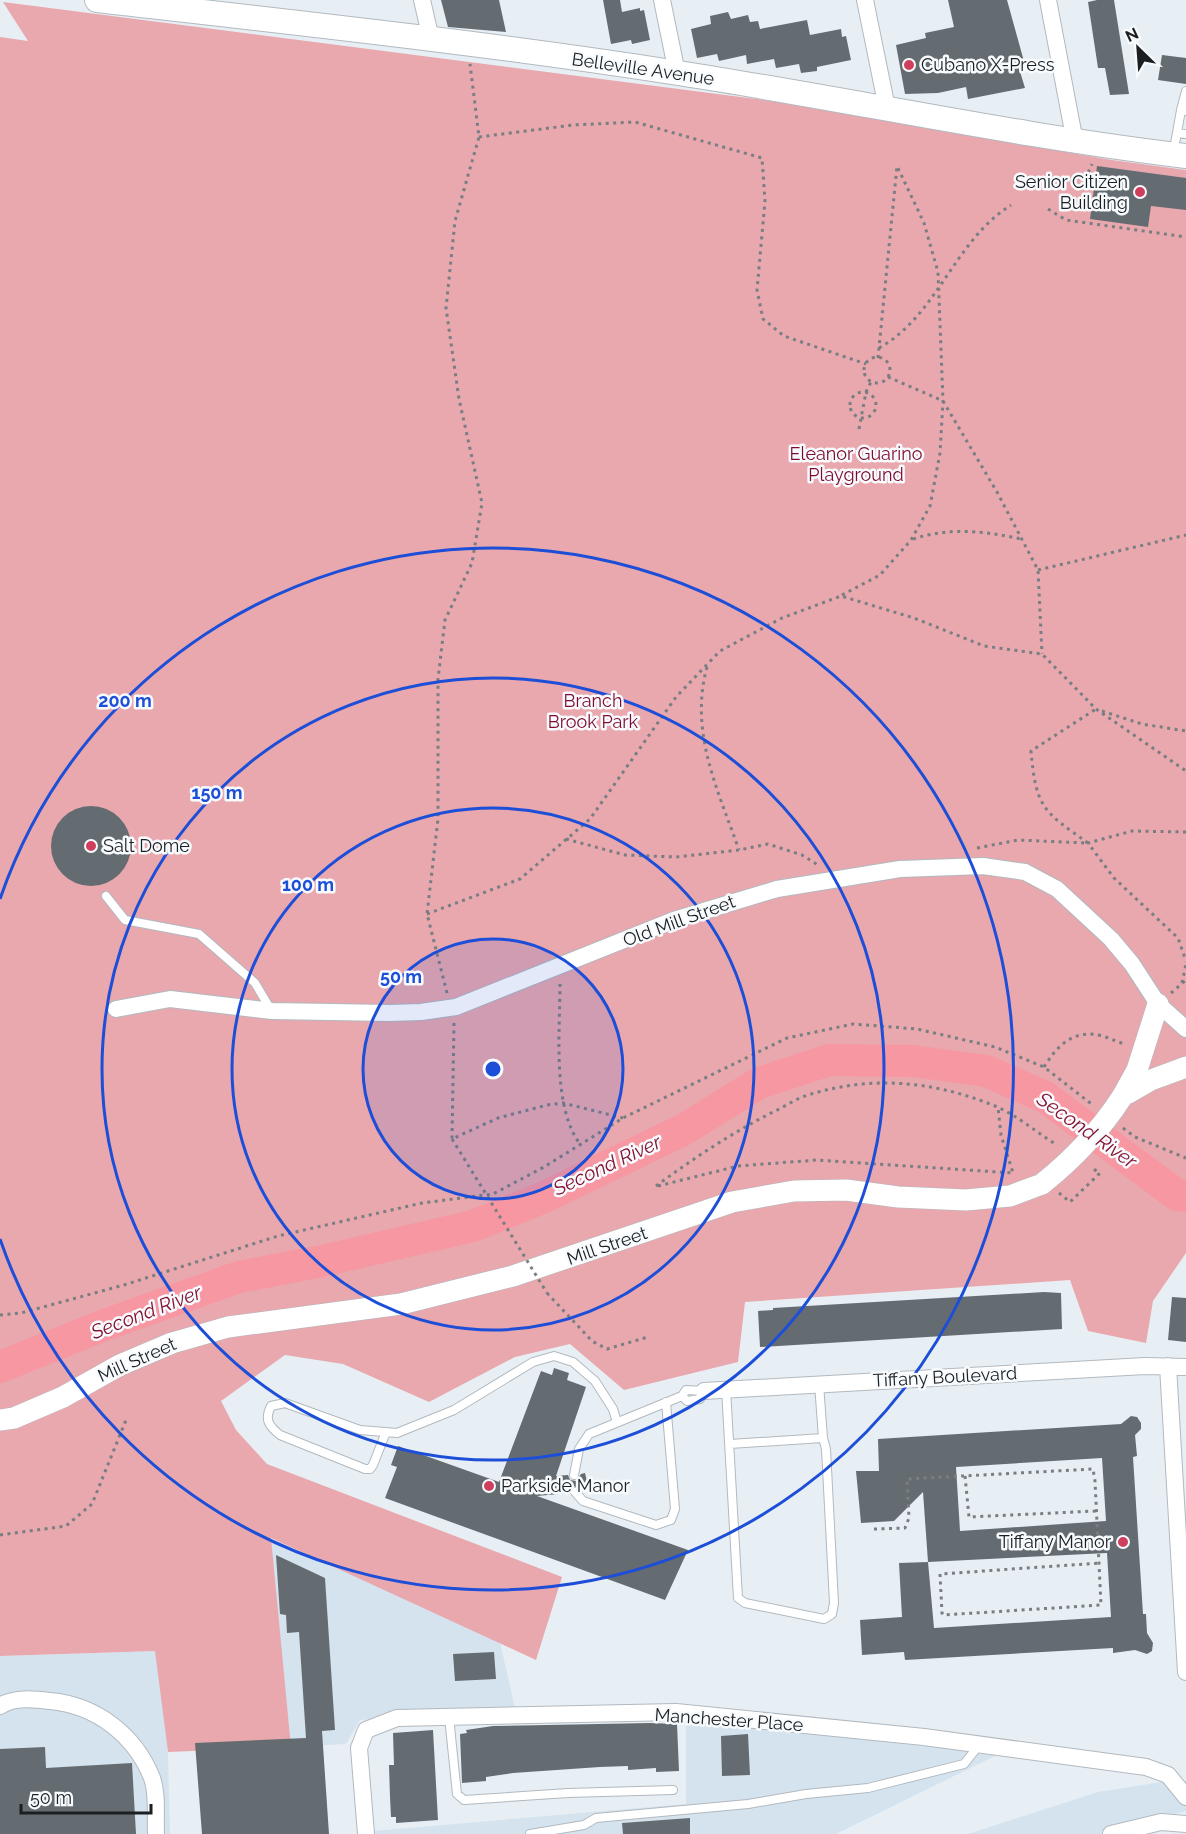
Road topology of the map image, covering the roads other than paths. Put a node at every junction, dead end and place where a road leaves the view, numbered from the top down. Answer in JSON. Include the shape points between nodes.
{"nodes":[{"id":1,"x":97,"y":0,"type":"edge"},
{"id":2,"x":422,"y":0,"type":"edge"},
{"id":3,"x":662,"y":0,"type":"edge"},
{"id":4,"x":866,"y":0,"type":"edge"},
{"id":5,"x":1048,"y":0,"type":"edge"},
{"id":6,"x":161,"y":4,"type":"edge"},
{"id":7,"x":431,"y":39,"type":"junction"},
{"id":8,"x":677,"y":73,"type":"junction"},
{"id":9,"x":1186,"y":91,"type":"edge"},
{"id":10,"x":887,"y":108,"type":"junction"},
{"id":11,"x":1184,"y":111,"type":"edge"},
{"id":12,"x":1075,"y":142,"type":"junction"},
{"id":13,"x":1180,"y":145,"type":"edge"},
{"id":14,"x":106,"y":896,"type":"dead end"},
{"id":15,"x":1158,"y":1004,"type":"junction"},
{"id":16,"x":116,"y":1009,"type":"dead end"},
{"id":17,"x":272,"y":1011,"type":"junction"},
{"id":18,"x":1186,"y":1029,"type":"edge"},
{"id":19,"x":1186,"y":1067,"type":"edge"},
{"id":20,"x":1122,"y":1097,"type":"junction"},
{"id":21,"x":1168,"y":1366,"type":"junction"},
{"id":22,"x":1186,"y":1367,"type":"edge"},
{"id":23,"x":819,"y":1383,"type":"junction"},
{"id":24,"x":726,"y":1389,"type":"junction"},
{"id":25,"x":703,"y":1391,"type":"joint"},
{"id":26,"x":666,"y":1402,"type":"junction"},
{"id":27,"x":0,"y":1420,"type":"edge"},
{"id":28,"x":617,"y":1422,"type":"junction"},
{"id":29,"x":386,"y":1432,"type":"junction"},
{"id":30,"x":823,"y":1438,"type":"junction"},
{"id":31,"x":730,"y":1444,"type":"junction"},
{"id":32,"x":574,"y":1475,"type":"dead end"},
{"id":33,"x":575,"y":1492,"type":"dead end"},
{"id":34,"x":1186,"y":1672,"type":"edge"},
{"id":35,"x":0,"y":1706,"type":"edge"},
{"id":36,"x":449,"y":1717,"type":"junction"},
{"id":37,"x":980,"y":1744,"type":"junction"},
{"id":38,"x":674,"y":1790,"type":"dead end"},
{"id":39,"x":1186,"y":1797,"type":"edge"},
{"id":40,"x":1186,"y":1824,"type":"edge"},
{"id":41,"x":156,"y":1834,"type":"edge"},
{"id":42,"x":366,"y":1834,"type":"edge"},
{"id":43,"x":530,"y":1834,"type":"edge"},
{"id":44,"x":1111,"y":1834,"type":"edge"}],
"edges":[{"from":1,"to":6,"type":"main road","name":"Belleville Avenue"},
{"from":2,"to":7,"type":"street"},
{"from":3,"to":8,"type":"street"},
{"from":4,"to":10,"type":"street"},
{"from":5,"to":12,"type":"street"},
{"from":6,"to":7,"type":"main road","name":"Belleville Avenue"},
{"from":7,"to":8,"type":"main road","name":"Belleville Avenue"},
{"from":8,"to":10,"type":"main road","name":"Belleville Avenue"},
{"from":9,"to":11,"type":"lane"},
{"from":10,"to":12,"type":"main road","name":"Belleville Avenue"},
{"from":11,"to":13,"type":"lane"},
{"from":12,"to":13,"type":"main road","name":"Belleville Avenue"},
{"from":14,"to":17,"type":"lane","via":[[125,920],[199,934],[255,983]]},
{"from":15,"to":17,"type":"street","name":"Old Mill Street","via":[[1132,964],[1085,912],[1042,879],[982,866],[900,869],[777,889],[674,920],[450,1008],[389,1013]]},
{"from":15,"to":18,"type":"street","name":"Old Mill Street"},
{"from":15,"to":20,"type":"street","via":[[1137,1070]]},
{"from":16,"to":17,"type":"street","name":"Old Mill Street","via":[[170,999]]},
{"from":19,"to":20,"type":"street","name":"Mill Street","via":[[1151,1080]]},
{"from":20,"to":27,"type":"street","name":"Mill Street","bridge":true,"via":[[1049,1187],[966,1200],[846,1190],[794,1191],[732,1202],[490,1282],[400,1304],[228,1327],[172,1343],[120,1365],[63,1397]]},
{"from":21,"to":22,"type":"street","name":"Tiffany Boulevard"},
{"from":21,"to":23,"type":"street","name":"Tiffany Boulevard"},
{"from":21,"to":34,"type":"street"},
{"from":23,"to":24,"type":"street","name":"Tiffany Boulevard"},
{"from":23,"to":30,"type":"lane"},
{"from":24,"to":25,"type":"street","name":"Tiffany Boulevard"},
{"from":24,"to":31,"type":"lane"},
{"from":25,"to":26,"type":"lane","via":[[700,1399],[687,1401],[682,1396]]},
{"from":26,"to":28,"type":"lane"},
{"from":26,"to":33,"type":"lane","via":[[674,1516],[667,1523],[656,1525],[583,1501]]},
{"from":28,"to":29,"type":"lane","via":[[595,1381],[573,1362],[554,1356],[533,1362],[454,1410],[397,1432]]},
{"from":28,"to":32,"type":"lane","via":[[585,1438]]},
{"from":29,"to":29,"type":"lane","via":[[360,1430],[285,1403],[271,1406],[267,1414],[269,1425],[280,1435],[365,1469],[373,1465]]},
{"from":30,"to":31,"type":"lane"},
{"from":30,"to":31,"type":"lane","via":[[834,1603],[832,1614],[824,1619],[745,1603],[738,1598]]},
{"from":35,"to":41,"type":"street","via":[[30,1699],[60,1702],[91,1710],[119,1729],[152,1780]]},
{"from":36,"to":37,"type":"street","name":"Manchester Place","via":[[676,1712]]},
{"from":36,"to":38,"type":"lane","via":[[457,1794],[464,1800]]},
{"from":36,"to":42,"type":"street","name":"Manchester Place","via":[[397,1718],[366,1730],[359,1748]]},
{"from":37,"to":39,"type":"street","name":"Manchester Place","via":[[1146,1767],[1168,1775]]},
{"from":37,"to":43,"type":"lane","via":[[964,1764],[868,1788],[596,1818],[584,1825]]},
{"from":40,"to":44,"type":"street","via":[[1161,1822]]}]}
